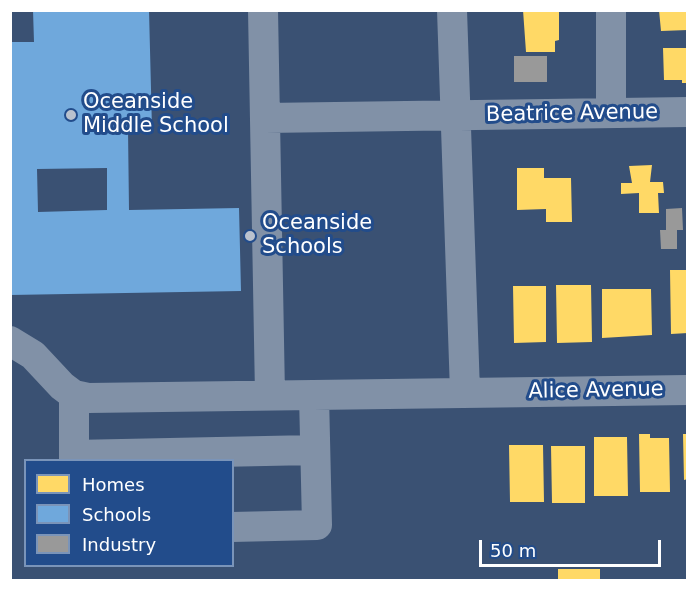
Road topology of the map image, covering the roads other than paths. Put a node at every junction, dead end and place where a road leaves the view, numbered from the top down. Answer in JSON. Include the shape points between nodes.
{"nodes":[{"id":1,"x":263,"y":10,"type":"edge"},
{"id":2,"x":452,"y":10,"type":"edge"},
{"id":3,"x":611,"y":10,"type":"edge"},
{"id":4,"x":687,"y":112,"type":"edge"},
{"id":5,"x":611,"y":113,"type":"junction"},
{"id":6,"x":456,"y":115,"type":"junction"},
{"id":7,"x":265,"y":118,"type":"junction"},
{"id":8,"x":10,"y":341,"type":"edge"},
{"id":9,"x":687,"y":390,"type":"edge"},
{"id":10,"x":465,"y":392,"type":"junction"},
{"id":11,"x":74,"y":395,"type":"junction"},
{"id":12,"x":270,"y":395,"type":"junction"},
{"id":13,"x":314,"y":395,"type":"junction"},
{"id":14,"x":313,"y":450,"type":"junction"},
{"id":15,"x":74,"y":458,"type":"edge"},
{"id":16,"x":234,"y":527,"type":"edge"}],
"edges":[{"from":1,"to":7,"type":"street"},
{"from":2,"to":6,"type":"street"},
{"from":3,"to":5,"type":"street"},
{"from":4,"to":5,"type":"street","name":"Beatrice Avenue"},
{"from":5,"to":6,"type":"street","name":"Beatrice Avenue"},
{"from":6,"to":7,"type":"street","name":"Beatrice Avenue"},
{"from":6,"to":10,"type":"street"},
{"from":7,"to":12,"type":"street"},
{"from":8,"to":11,"type":"street","via":[[33,355]]},
{"from":9,"to":10,"type":"street","name":"Alice Avenue"},
{"from":10,"to":13,"type":"street","name":"Alice Avenue"},
{"from":11,"to":12,"type":"street","name":"Alice Avenue"},
{"from":11,"to":15,"type":"street"},
{"from":12,"to":13,"type":"street","name":"Alice Avenue"},
{"from":13,"to":14,"type":"street"},
{"from":14,"to":15,"type":"street"},
{"from":14,"to":16,"type":"street","via":[[317,525]]}]}
